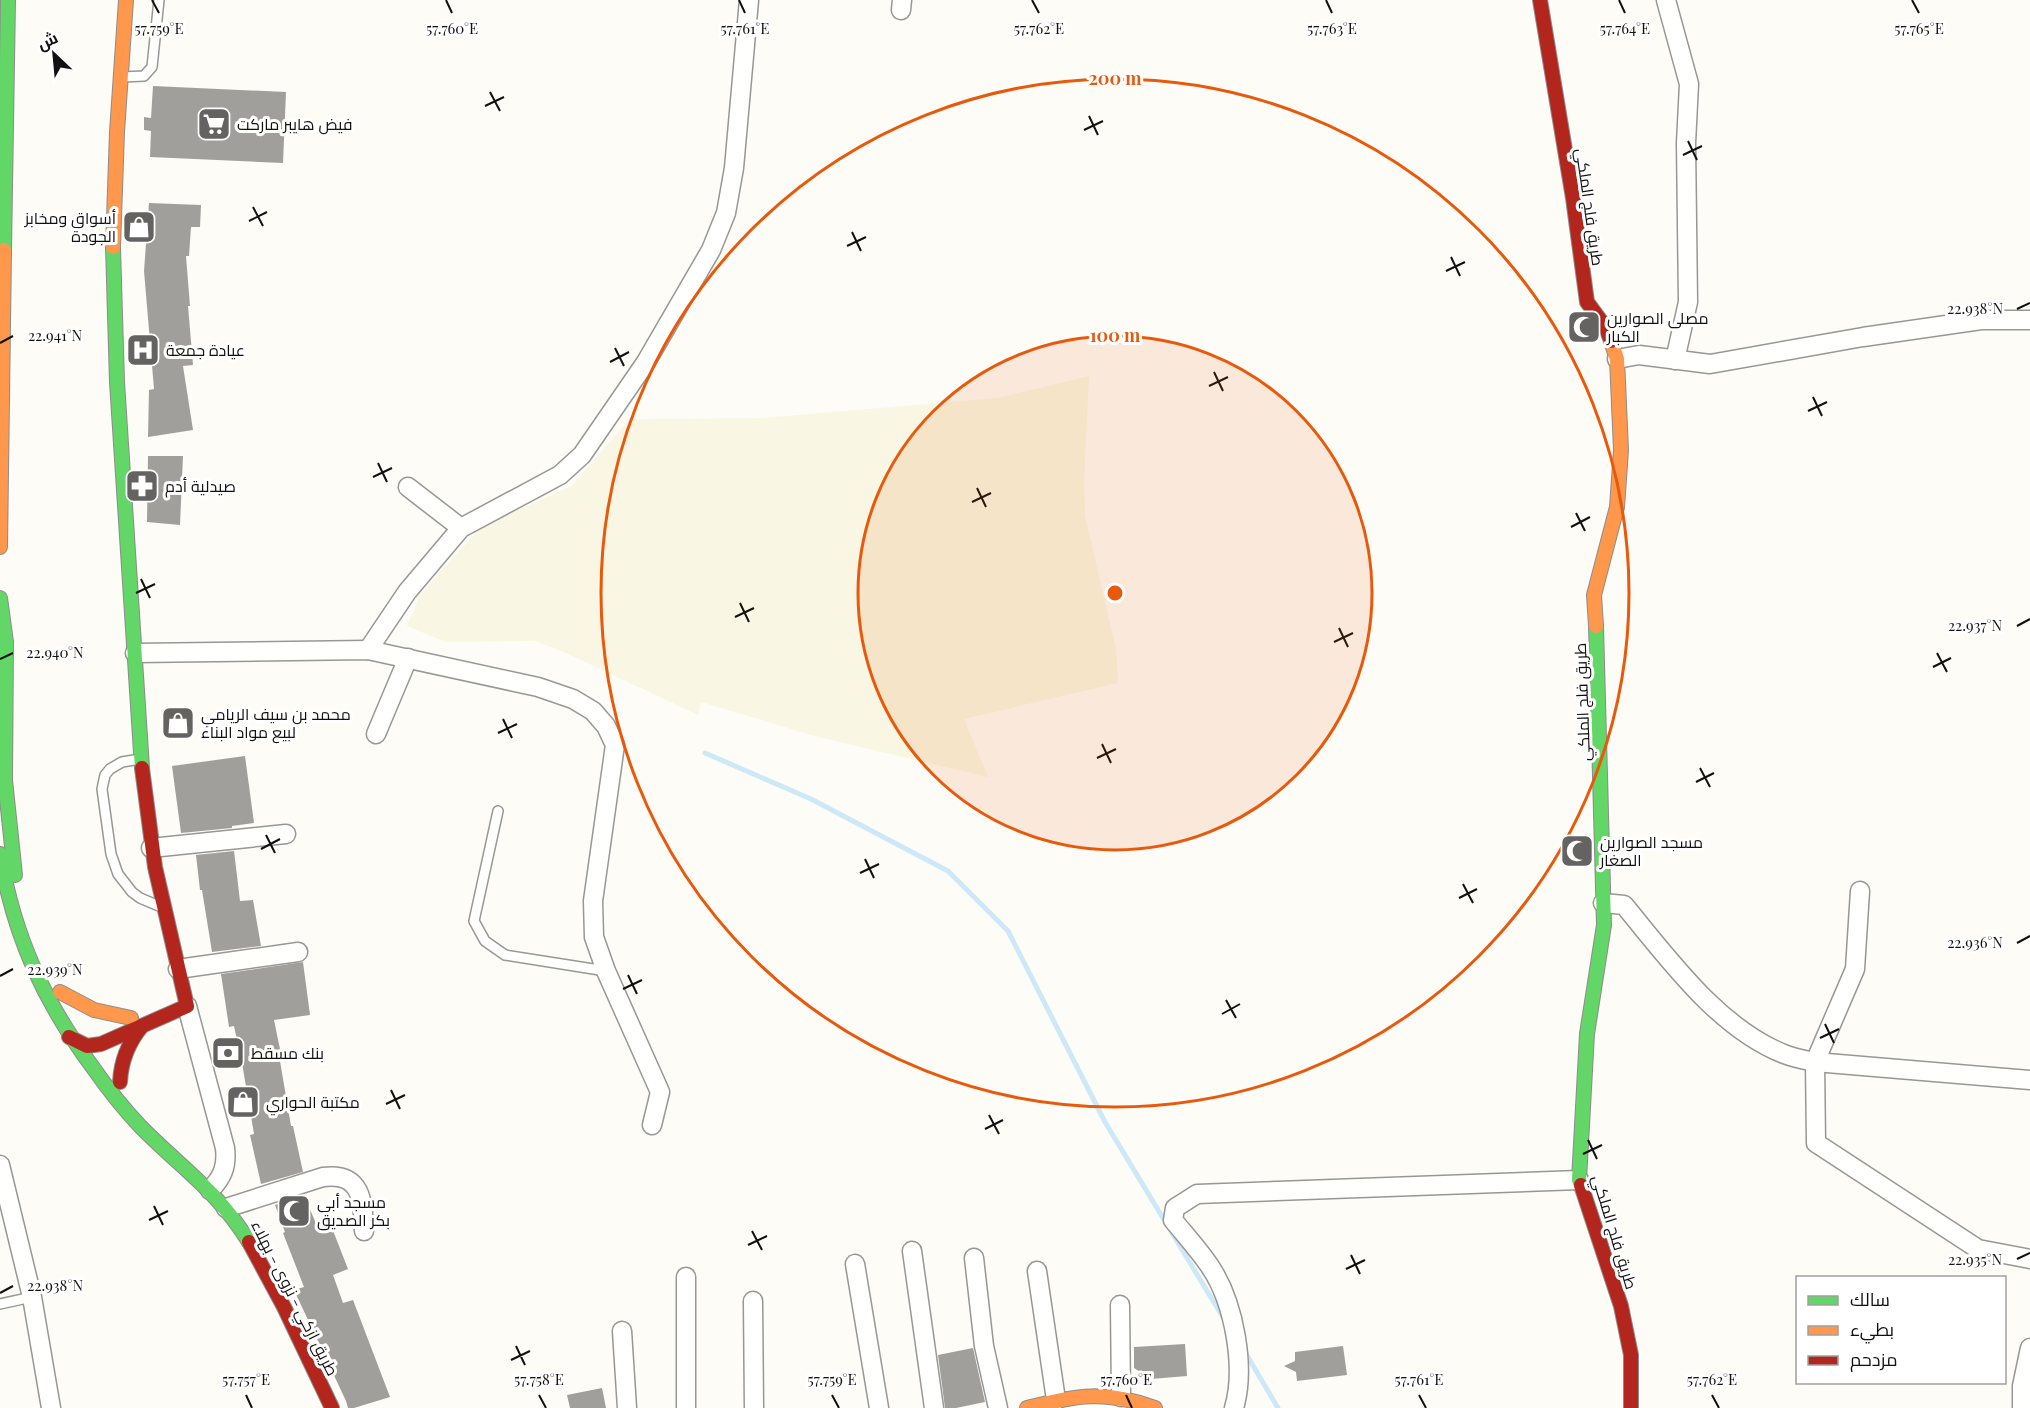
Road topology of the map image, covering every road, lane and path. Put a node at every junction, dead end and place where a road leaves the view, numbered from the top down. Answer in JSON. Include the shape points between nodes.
{"nodes":[{"id":1,"x":126,"y":0,"type":"edge"},
{"id":2,"x":159,"y":0,"type":"edge"},
{"id":3,"x":749,"y":0,"type":"edge"},
{"id":4,"x":1540,"y":0,"type":"edge"},
{"id":5,"x":1666,"y":0,"type":"edge"},
{"id":6,"x":9,"y":3,"type":"edge"},
{"id":7,"x":119,"y":77,"type":"junction"},
{"id":8,"x":2030,"y":320,"type":"edge"},
{"id":9,"x":1617,"y":359,"type":"junction"},
{"id":10,"x":1675,"y":360,"type":"junction"},
{"id":11,"x":408,"y":488,"type":"dead end"},
{"id":12,"x":461,"y":528,"type":"junction"},
{"id":13,"x":0,"y":547,"type":"edge"},
{"id":14,"x":0,"y":598,"type":"edge"},
{"id":15,"x":368,"y":650,"type":"junction"},
{"id":16,"x":135,"y":653,"type":"junction"},
{"id":17,"x":408,"y":658,"type":"junction"},
{"id":18,"x":376,"y":734,"type":"dead end"},
{"id":19,"x":2,"y":738,"type":"edge"},
{"id":20,"x":140,"y":759,"type":"junction"},
{"id":21,"x":498,"y":811,"type":"dead end"},
{"id":22,"x":286,"y":834,"type":"dead end"},
{"id":23,"x":152,"y":848,"type":"junction"},
{"id":24,"x":0,"y":854,"type":"edge"},
{"id":25,"x":1860,"y":891,"type":"dead end"},
{"id":26,"x":1603,"y":903,"type":"junction"},
{"id":27,"x":164,"y":907,"type":"junction"},
{"id":28,"x":298,"y":952,"type":"dead end"},
{"id":29,"x":178,"y":969,"type":"junction"},
{"id":30,"x":606,"y":971,"type":"junction"},
{"id":31,"x":60,"y":992,"type":"junction"},
{"id":32,"x":185,"y":1000,"type":"junction"},
{"id":33,"x":137,"y":1022,"type":"junction"},
{"id":34,"x":69,"y":1037,"type":"junction"},
{"id":35,"x":90,"y":1044,"type":"junction"},
{"id":36,"x":87,"y":1061,"type":"junction"},
{"id":37,"x":1815,"y":1062,"type":"junction"},
{"id":38,"x":2030,"y":1080,"type":"edge"},
{"id":39,"x":120,"y":1082,"type":"junction"},
{"id":40,"x":652,"y":1125,"type":"dead end"},
{"id":41,"x":174,"y":1155,"type":"junction"},
{"id":42,"x":0,"y":1165,"type":"edge"},
{"id":43,"x":1579,"y":1180,"type":"junction"},
{"id":44,"x":210,"y":1190,"type":"junction"},
{"id":45,"x":3,"y":1193,"type":"edge"},
{"id":46,"x":226,"y":1208,"type":"junction"},
{"id":47,"x":364,"y":1231,"type":"dead end"},
{"id":48,"x":912,"y":1251,"type":"dead end"},
{"id":49,"x":974,"y":1258,"type":"dead end"},
{"id":50,"x":2030,"y":1259,"type":"edge"},
{"id":51,"x":855,"y":1264,"type":"dead end"},
{"id":52,"x":1037,"y":1271,"type":"dead end"},
{"id":53,"x":686,"y":1277,"type":"dead end"},
{"id":54,"x":32,"y":1297,"type":"junction"},
{"id":55,"x":753,"y":1301,"type":"dead end"},
{"id":56,"x":0,"y":1304,"type":"edge"},
{"id":57,"x":1120,"y":1305,"type":"dead end"},
{"id":58,"x":622,"y":1331,"type":"dead end"},
{"id":59,"x":2030,"y":1348,"type":"edge"},
{"id":60,"x":1121,"y":1397,"type":"junction"},
{"id":61,"x":1056,"y":1400,"type":"junction"},
{"id":62,"x":51,"y":1408,"type":"edge"},
{"id":63,"x":332,"y":1408,"type":"edge"},
{"id":64,"x":627,"y":1408,"type":"edge"},
{"id":65,"x":687,"y":1408,"type":"edge"},
{"id":66,"x":754,"y":1408,"type":"edge"},
{"id":67,"x":879,"y":1408,"type":"edge"},
{"id":68,"x":934,"y":1408,"type":"edge"},
{"id":69,"x":998,"y":1408,"type":"edge"},
{"id":70,"x":1027,"y":1408,"type":"edge"},
{"id":71,"x":1155,"y":1408,"type":"edge"},
{"id":72,"x":1234,"y":1408,"type":"edge"},
{"id":73,"x":1631,"y":1408,"type":"edge"},
{"id":74,"x":2022,"y":1408,"type":"edge"}],
"edges":[{"from":1,"to":7,"type":"street"},
{"from":2,"to":7,"type":"lane","via":[[152,67],[144,76]]},
{"from":3,"to":12,"type":"street","via":[[734,168],[726,213],[711,250],[646,362],[582,455],[560,475]]},
{"from":4,"to":9,"type":"street","name":"طريق فلج الملكي","via":[[1587,302],[1606,328]]},
{"from":5,"to":10,"type":"street","via":[[1689,84],[1688,302]]},
{"from":6,"to":13,"type":"street"},
{"from":7,"to":16,"type":"street","via":[[115,356]]},
{"from":8,"to":10,"type":"street","via":[[1969,322],[1710,364]]},
{"from":9,"to":10,"type":"street","via":[[1639,356]]},
{"from":9,"to":26,"type":"street","name":"طريق فلج الملكي","via":[[1621,450],[1617,507],[1594,595]]},
{"from":11,"to":12,"type":"street"},
{"from":12,"to":15,"type":"street","via":[[407,592]]},
{"from":14,"to":19,"type":"street","name":"طريق ازكي - نزوى - بهلاء","via":[[4,625]]},
{"from":15,"to":16,"type":"street"},
{"from":15,"to":17,"type":"street"},
{"from":16,"to":20,"type":"street"},
{"from":17,"to":18,"type":"street"},
{"from":17,"to":30,"type":"street","via":[[538,687],[573,699],[593,711],[606,726],[615,745],[593,901],[594,937]]},
{"from":19,"to":31,"type":"street","name":"طريق ازكي - نزوى - بهلاء","via":[[7,815],[20,902],[36,948]]},
{"from":20,"to":23,"type":"street"},
{"from":20,"to":27,"type":"lane","via":[[116,764],[103,782],[111,854],[118,874],[132,892]]},
{"from":21,"to":30,"type":"lane","via":[[474,921],[485,940],[505,955]]},
{"from":22,"to":23,"type":"street"},
{"from":23,"to":27,"type":"street"},
{"from":24,"to":34,"type":"street","name":"طريق ازكي - نزوى - بهلاء","via":[[8,897],[27,957]]},
{"from":25,"to":37,"type":"street","via":[[1855,969]]},
{"from":26,"to":37,"type":"street","via":[[1624,905],[1688,980],[1731,1022],[1784,1054]]},
{"from":26,"to":43,"type":"street","name":"طريق فلج الملكي","via":[[1604,925],[1587,1034]]},
{"from":27,"to":29,"type":"street"},
{"from":28,"to":29,"type":"street"},
{"from":29,"to":32,"type":"street"},
{"from":30,"to":40,"type":"street","via":[[660,1092]]},
{"from":31,"to":33,"type":"street","via":[[86,1008]]},
{"from":31,"to":35,"type":"street","name":"طريق ازكي - نزوى - بهلاء"},
{"from":32,"to":33,"type":"street"},
{"from":32,"to":44,"type":"street","via":[[225,1148],[223,1174]]},
{"from":33,"to":35,"type":"street"},
{"from":33,"to":39,"type":"street","via":[[122,1057]]},
{"from":34,"to":35,"type":"street"},
{"from":34,"to":36,"type":"street","name":"طريق ازكي - نزوى - بهلاء"},
{"from":35,"to":36,"type":"street"},
{"from":35,"to":39,"type":"street","name":"طريق ازكي - نزوى - بهلاء"},
{"from":36,"to":41,"type":"street","name":"طريق ازكي - نزوى - بهلاء","via":[[130,1116]]},
{"from":37,"to":38,"type":"street"},
{"from":37,"to":50,"type":"street","via":[[1816,1143],[1978,1249]]},
{"from":39,"to":41,"type":"street","name":"طريق ازكي - نزوى - بهلاء"},
{"from":41,"to":44,"type":"street","name":"طريق ازكي - نزوى - بهلاء"},
{"from":42,"to":45,"type":"street"},
{"from":43,"to":72,"type":"street","via":[[1197,1194],[1175,1208],[1173,1220],[1211,1267],[1226,1300],[1238,1367]]},
{"from":43,"to":73,"type":"street","name":"طريق فلج الملكي","via":[[1621,1306],[1631,1355]]},
{"from":44,"to":46,"type":"street","name":"طريق ازكي - نزوى - بهلاء"},
{"from":45,"to":54,"type":"street"},
{"from":46,"to":47,"type":"street","via":[[333,1176],[357,1188],[363,1205]]},
{"from":46,"to":63,"type":"street","name":"طريق ازكي - نزوى - بهلاء","via":[[264,1267]]},
{"from":48,"to":68,"type":"street"},
{"from":49,"to":69,"type":"street","via":[[984,1346]]},
{"from":51,"to":67,"type":"street"},
{"from":52,"to":61,"type":"street"},
{"from":53,"to":65,"type":"street"},
{"from":54,"to":56,"type":"lane"},
{"from":54,"to":62,"type":"street"},
{"from":55,"to":66,"type":"street"},
{"from":57,"to":60,"type":"street"},
{"from":58,"to":64,"type":"street"},
{"from":59,"to":74,"type":"street"},
{"from":60,"to":61,"type":"street"},
{"from":60,"to":71,"type":"street"},
{"from":61,"to":70,"type":"street"}]}
